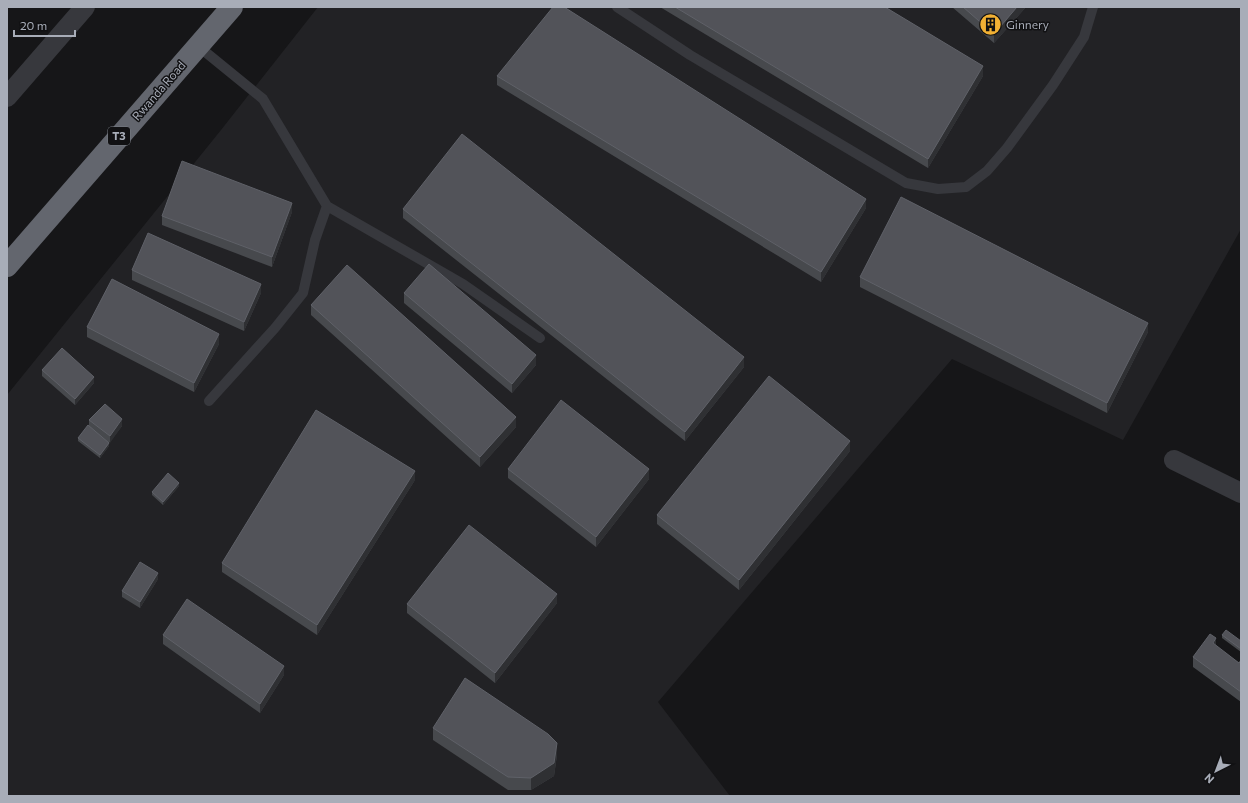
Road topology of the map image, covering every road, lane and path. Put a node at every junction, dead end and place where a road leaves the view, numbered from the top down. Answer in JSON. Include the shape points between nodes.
{"nodes":[{"id":1,"x":85,"y":7,"type":"edge"},
{"id":2,"x":232,"y":7,"type":"edge"},
{"id":3,"x":617,"y":7,"type":"edge"},
{"id":4,"x":1093,"y":7,"type":"edge"},
{"id":5,"x":198,"y":46,"type":"junction"},
{"id":6,"x":7,"y":97,"type":"edge"},
{"id":7,"x":327,"y":206,"type":"junction"},
{"id":8,"x":7,"y":266,"type":"edge"},
{"id":9,"x":540,"y":338,"type":"dead end"},
{"id":10,"x":209,"y":401,"type":"dead end"},
{"id":11,"x":1174,"y":460,"type":"dead end"},
{"id":12,"x":1241,"y":493,"type":"edge"}],
"edges":[{"from":1,"to":6,"type":"street"},
{"from":2,"to":5,"type":"highway","name":"Rwanda Road","number":"T3"},
{"from":3,"to":4,"type":"lane","via":[[690,55],[906,183],[938,189],[966,187],[987,171],[1007,148],[1084,37]]},
{"from":5,"to":7,"type":"lane","via":[[263,99]]},
{"from":5,"to":8,"type":"highway","name":"Rwanda Road","number":"T3"},
{"from":7,"to":9,"type":"lane","via":[[463,284]]},
{"from":7,"to":10,"type":"lane","via":[[315,240],[303,293]]},
{"from":11,"to":12,"type":"street"}]}
